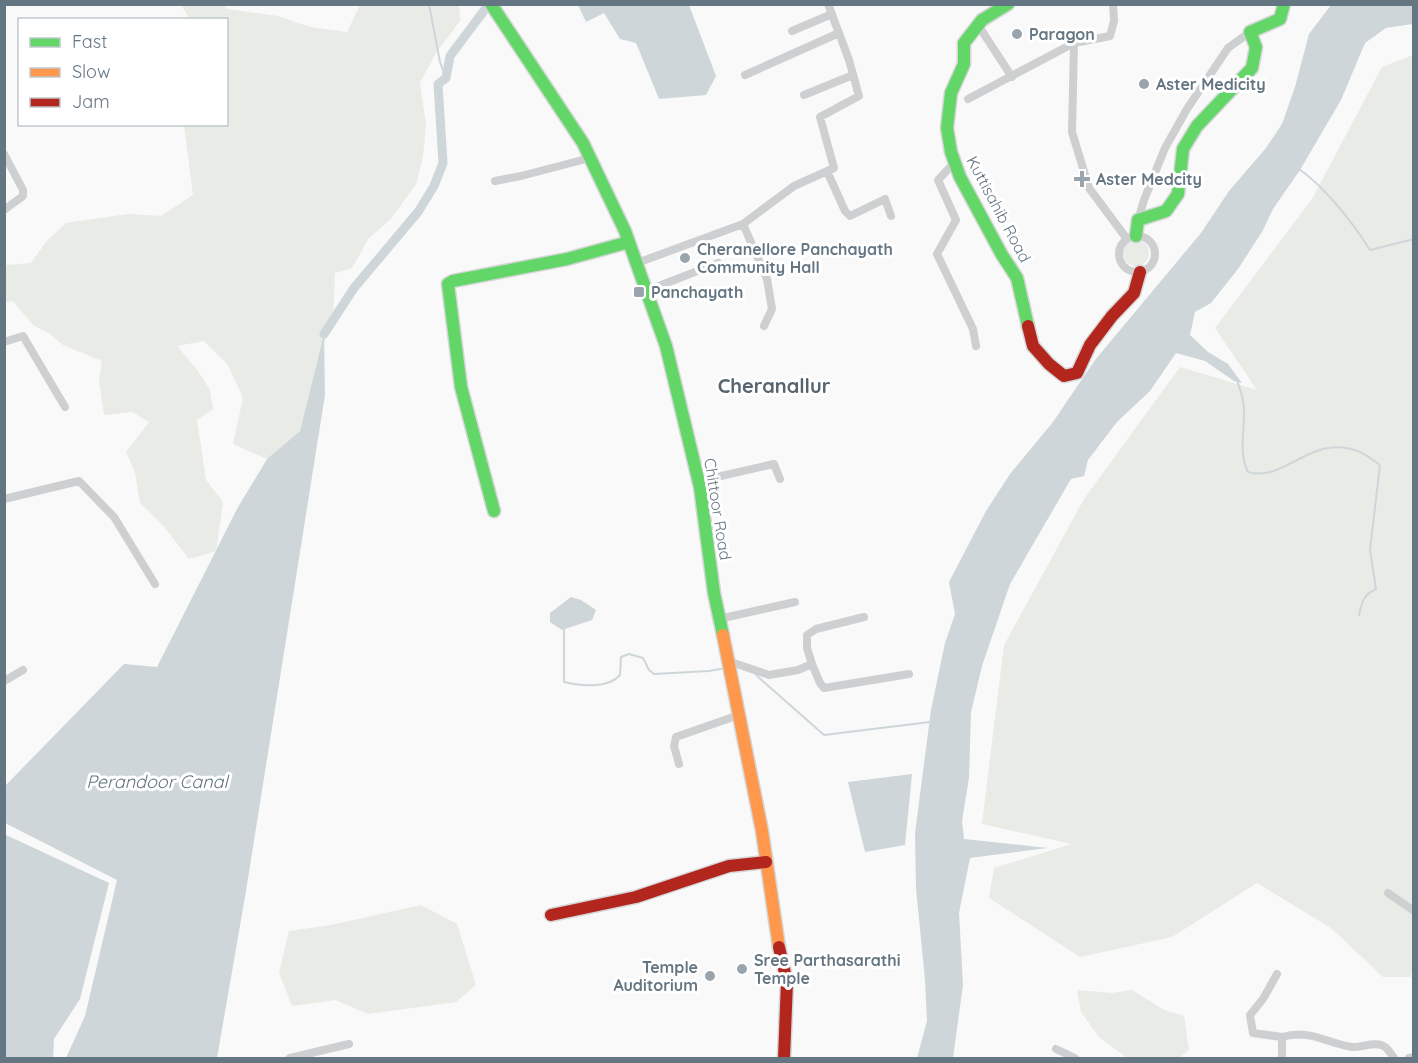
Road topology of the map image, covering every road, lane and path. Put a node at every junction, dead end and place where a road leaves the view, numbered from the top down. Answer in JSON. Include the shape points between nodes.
{"nodes":[{"id":1,"x":491,"y":4,"type":"edge"},
{"id":2,"x":828,"y":4,"type":"edge"},
{"id":3,"x":1008,"y":4,"type":"edge"},
{"id":4,"x":1113,"y":4,"type":"edge"},
{"id":5,"x":1284,"y":4,"type":"edge"},
{"id":6,"x":832,"y":14,"type":"junction"},
{"id":7,"x":978,"y":25,"type":"junction"},
{"id":8,"x":792,"y":31,"type":"dead end"},
{"id":9,"x":1250,"y":32,"type":"junction"},
{"id":10,"x":839,"y":33,"type":"junction"},
{"id":11,"x":1074,"y":43,"type":"junction"},
{"id":12,"x":745,"y":75,"type":"dead end"},
{"id":13,"x":853,"y":75,"type":"junction"},
{"id":14,"x":1012,"y":77,"type":"junction"},
{"id":15,"x":804,"y":95,"type":"dead end"},
{"id":16,"x":968,"y":99,"type":"dead end"},
{"id":17,"x":4,"y":154,"type":"edge"},
{"id":18,"x":590,"y":158,"type":"junction"},
{"id":19,"x":955,"y":162,"type":"junction"},
{"id":20,"x":827,"y":171,"type":"junction"},
{"id":21,"x":495,"y":181,"type":"dead end"},
{"id":22,"x":4,"y":210,"type":"edge"},
{"id":23,"x":891,"y":216,"type":"dead end"},
{"id":24,"x":1138,"y":220,"type":"junction"},
{"id":25,"x":743,"y":224,"type":"junction"},
{"id":26,"x":1132,"y":238,"type":"junction"},
{"id":27,"x":629,"y":242,"type":"junction"},
{"id":28,"x":636,"y":263,"type":"junction"},
{"id":29,"x":718,"y":263,"type":"dead end"},
{"id":30,"x":1140,"y":272,"type":"junction"},
{"id":31,"x":646,"y":291,"type":"junction"},
{"id":32,"x":764,"y":326,"type":"dead end"},
{"id":33,"x":4,"y":342,"type":"edge"},
{"id":34,"x":976,"y":346,"type":"dead end"},
{"id":35,"x":65,"y":407,"type":"dead end"},
{"id":36,"x":780,"y":479,"type":"dead end"},
{"id":37,"x":699,"y":481,"type":"junction"},
{"id":38,"x":4,"y":499,"type":"edge"},
{"id":39,"x":494,"y":511,"type":"dead end"},
{"id":40,"x":155,"y":584,"type":"dead end"},
{"id":41,"x":795,"y":602,"type":"dead end"},
{"id":42,"x":864,"y":617,"type":"dead end"},
{"id":43,"x":719,"y":619,"type":"junction"},
{"id":44,"x":728,"y":661,"type":"junction"},
{"id":45,"x":812,"y":664,"type":"junction"},
{"id":46,"x":23,"y":670,"type":"dead end"},
{"id":47,"x":909,"y":674,"type":"dead end"},
{"id":48,"x":4,"y":681,"type":"edge"},
{"id":49,"x":738,"y":715,"type":"junction"},
{"id":50,"x":679,"y":764,"type":"dead end"},
{"id":51,"x":766,"y":862,"type":"junction"},
{"id":52,"x":1388,"y":894,"type":"dead end"},
{"id":53,"x":1413,"y":911,"type":"edge"},
{"id":54,"x":551,"y":915,"type":"dead end"},
{"id":55,"x":1277,"y":975,"type":"dead end"},
{"id":56,"x":1282,"y":1037,"type":"junction"},
{"id":57,"x":349,"y":1044,"type":"dead end"},
{"id":58,"x":1056,"y":1049,"type":"dead end"},
{"id":59,"x":1413,"y":1057,"type":"edge"},
{"id":60,"x":290,"y":1058,"type":"edge"},
{"id":61,"x":784,"y":1059,"type":"edge"},
{"id":62,"x":1075,"y":1059,"type":"edge"},
{"id":63,"x":1282,"y":1059,"type":"edge"},
{"id":64,"x":1394,"y":1059,"type":"edge"},
{"id":65,"x":1409,"y":1059,"type":"edge"}],
"edges":[{"from":1,"to":18,"type":"street","name":"Chittoor Road"},
{"from":2,"to":6,"type":"street"},
{"from":3,"to":7,"type":"street","name":"Kuttisahib Road"},
{"from":4,"to":11,"type":"street","via":[[1110,36]]},
{"from":5,"to":9,"type":"street","via":[[1280,19]]},
{"from":6,"to":8,"type":"street"},
{"from":6,"to":10,"type":"street"},
{"from":7,"to":14,"type":"street"},
{"from":7,"to":19,"type":"street","name":"Kuttisahib Road","via":[[964,43],[964,64],[951,93],[947,128]]},
{"from":9,"to":24,"type":"street","via":[[1228,48],[1187,109],[1165,148]]},
{"from":9,"to":24,"type":"street","via":[[1256,47],[1252,68],[1197,126],[1183,149],[1178,194],[1166,211]]},
{"from":10,"to":12,"type":"street"},
{"from":10,"to":13,"type":"street"},
{"from":11,"to":14,"type":"street"},
{"from":11,"to":26,"type":"street","via":[[1072,132],[1089,188]]},
{"from":13,"to":15,"type":"street"},
{"from":13,"to":20,"type":"street","via":[[859,96],[820,117],[834,168]]},
{"from":14,"to":16,"type":"street"},
{"from":17,"to":22,"type":"street","via":[[23,190],[23,196]]},
{"from":18,"to":21,"type":"street"},
{"from":18,"to":27,"type":"street","name":"Chittoor Road"},
{"from":19,"to":30,"type":"street","name":"Kuttisahib Road","via":[[1017,278],[1033,346],[1064,376],[1077,373],[1090,345],[1134,292]]},
{"from":19,"to":34,"type":"street","via":[[938,180],[956,220],[937,254],[973,328]]},
{"from":20,"to":23,"type":"street","via":[[850,216],[885,200]]},
{"from":20,"to":25,"type":"street","via":[[794,186]]},
{"from":24,"to":26,"type":"street"},
{"from":25,"to":28,"type":"street"},
{"from":25,"to":32,"type":"street","via":[[767,279],[772,309]]},
{"from":26,"to":30,"type":"street","via":[[1122,243],[1119,257],[1126,269]]},
{"from":26,"to":30,"type":"street","via":[[1147,239],[1154,251],[1151,264]]},
{"from":27,"to":28,"type":"street","name":"Chittoor Road"},
{"from":27,"to":39,"type":"street","via":[[448,284],[461,387]]},
{"from":28,"to":31,"type":"street","name":"Chittoor Road"},
{"from":29,"to":31,"type":"street"},
{"from":31,"to":37,"type":"street","name":"Chittoor Road","via":[[666,346]]},
{"from":33,"to":35,"type":"street","via":[[23,336]]},
{"from":36,"to":37,"type":"street","via":[[774,464]]},
{"from":37,"to":43,"type":"street","name":"Chittoor Road"},
{"from":38,"to":40,"type":"street","via":[[79,481],[114,517]]},
{"from":41,"to":43,"type":"street"},
{"from":42,"to":45,"type":"street","via":[[816,629],[807,635]]},
{"from":43,"to":44,"type":"street","name":"Chittoor Road"},
{"from":44,"to":45,"type":"street","via":[[769,675]]},
{"from":44,"to":49,"type":"street","name":"Chittoor Road"},
{"from":45,"to":47,"type":"street","via":[[824,688]]},
{"from":46,"to":48,"type":"street"},
{"from":49,"to":50,"type":"street","via":[[676,737]]},
{"from":49,"to":51,"type":"street","name":"Chittoor Road"},
{"from":51,"to":54,"type":"street","via":[[729,866],[636,897]]},
{"from":51,"to":61,"type":"street","name":"Chittoor Road","via":[[787,982]]},
{"from":52,"to":53,"type":"street"},
{"from":55,"to":56,"type":"street","via":[[1250,1015],[1253,1033]]},
{"from":56,"to":63,"type":"street"},
{"from":56,"to":64,"type":"street","via":[[1320,1036],[1353,1047],[1380,1044]]},
{"from":57,"to":60,"type":"street"},
{"from":58,"to":62,"type":"street"},
{"from":59,"to":65,"type":"street"}]}
